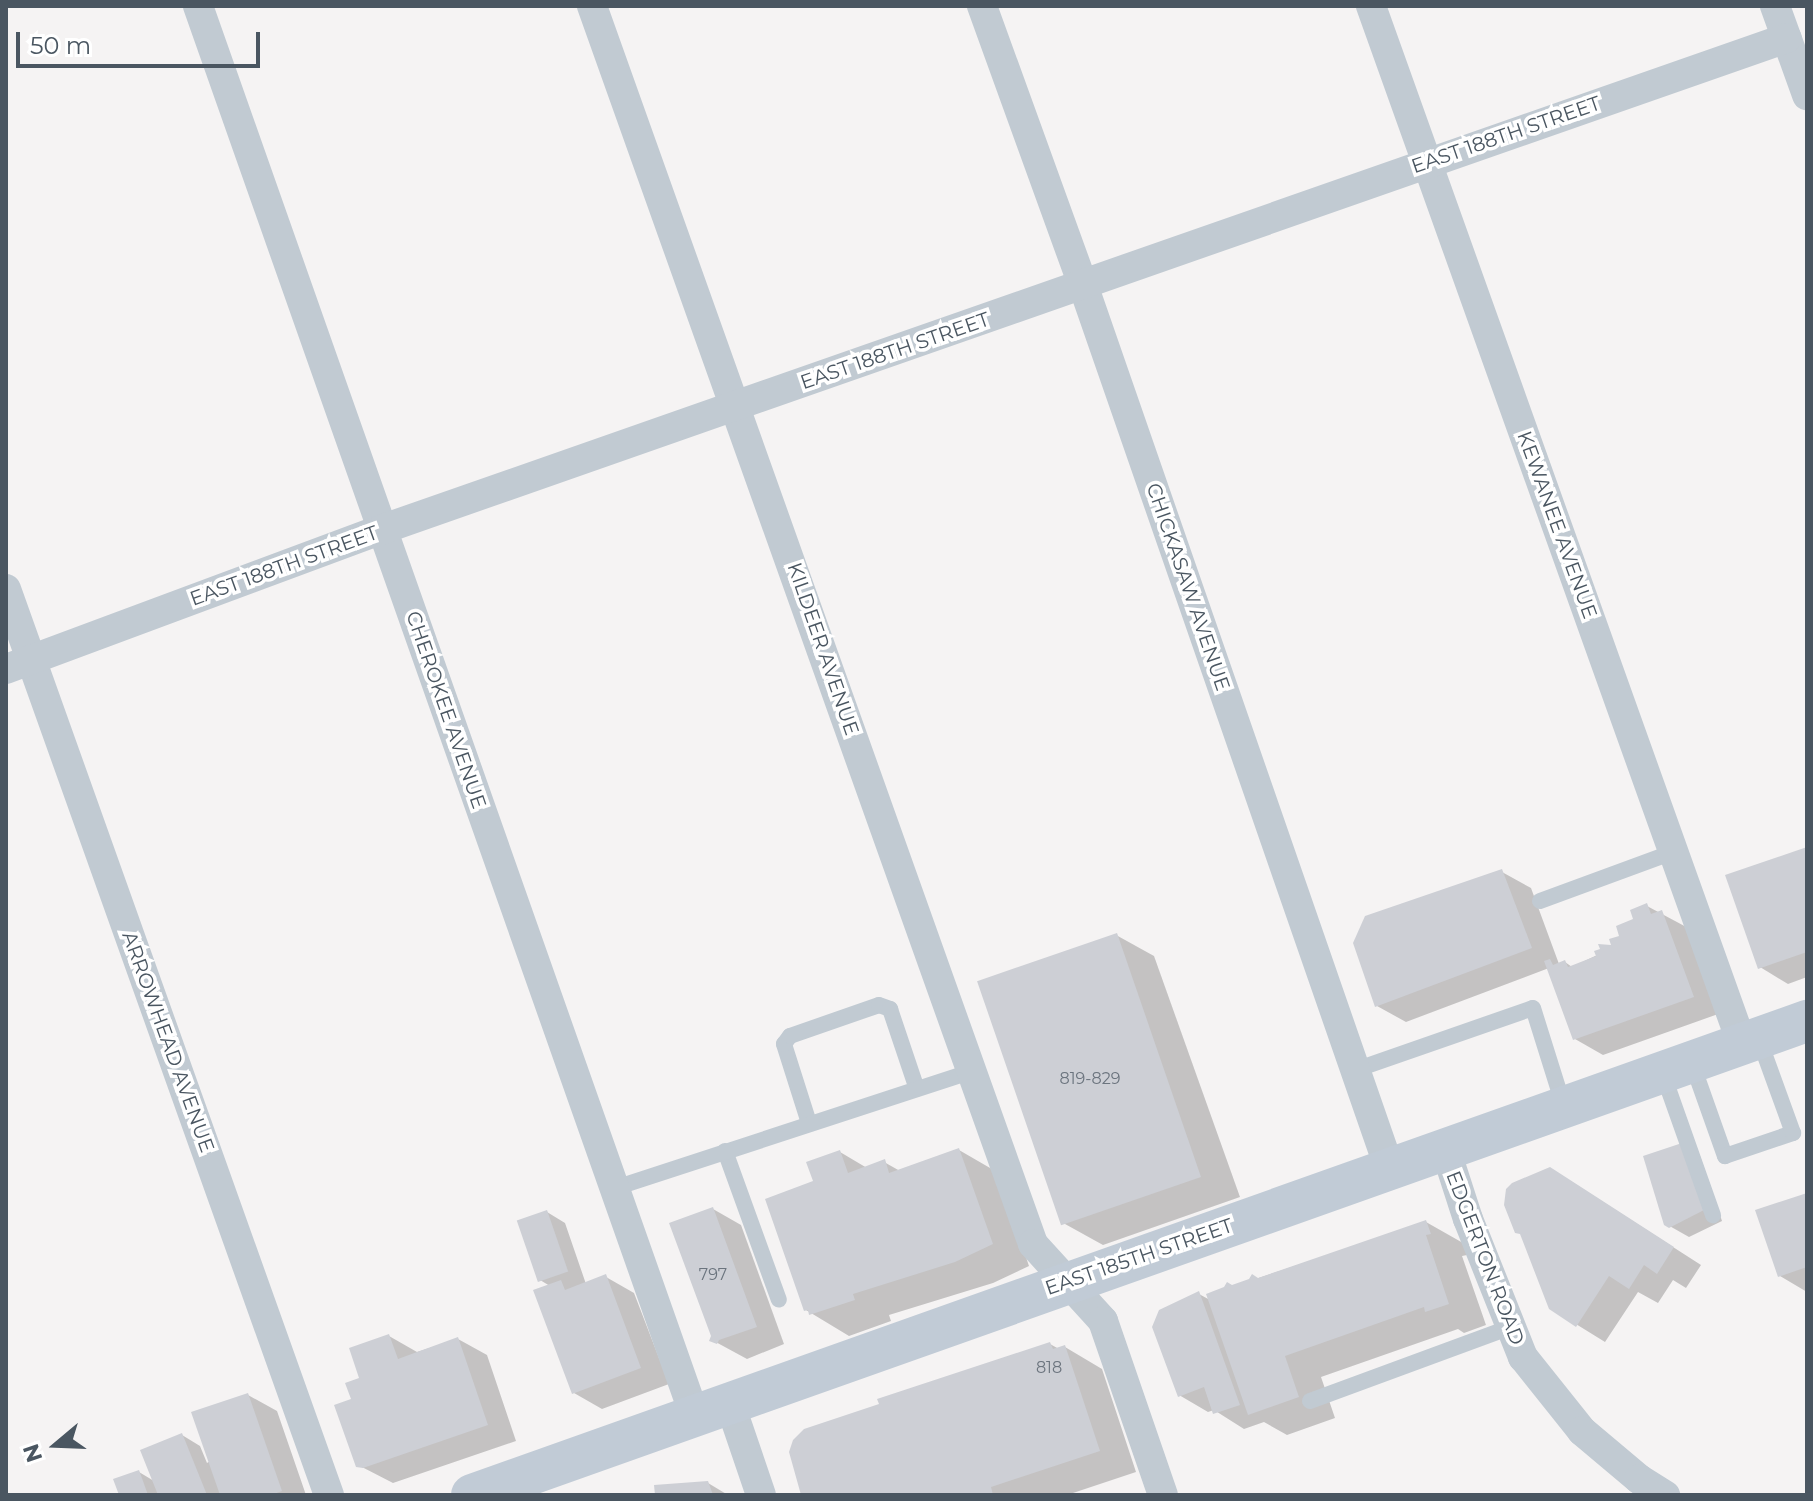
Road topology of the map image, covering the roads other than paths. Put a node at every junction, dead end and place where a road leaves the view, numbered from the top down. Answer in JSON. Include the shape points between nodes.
{"nodes":[{"id":1,"x":198,"y":6,"type":"edge"},
{"id":2,"x":592,"y":6,"type":"edge"},
{"id":3,"x":982,"y":6,"type":"edge"},
{"id":4,"x":1371,"y":6,"type":"edge"},
{"id":5,"x":1775,"y":6,"type":"edge"},
{"id":6,"x":1787,"y":38,"type":"junction"},
{"id":7,"x":1807,"y":95,"type":"edge"},
{"id":8,"x":1428,"y":161,"type":"junction"},
{"id":9,"x":1083,"y":285,"type":"junction"},
{"id":10,"x":737,"y":407,"type":"junction"},
{"id":11,"x":383,"y":529,"type":"junction"},
{"id":12,"x":6,"y":589,"type":"edge"},
{"id":13,"x":19,"y":664,"type":"edge"},
{"id":14,"x":1673,"y":852,"type":"junction"},
{"id":15,"x":1540,"y":901,"type":"dead end"},
{"id":16,"x":1807,"y":1021,"type":"edge"},
{"id":17,"x":1750,"y":1041,"type":"junction"},
{"id":18,"x":1677,"y":1067,"type":"junction"},
{"id":19,"x":1355,"y":1070,"type":"junction"},
{"id":20,"x":972,"y":1071,"type":"junction"},
{"id":21,"x":917,"y":1089,"type":"junction"},
{"id":22,"x":1564,"y":1108,"type":"junction"},
{"id":23,"x":809,"y":1123,"type":"junction"},
{"id":24,"x":725,"y":1151,"type":"junction"},
{"id":25,"x":1446,"y":1151,"type":"junction"},
{"id":26,"x":1390,"y":1170,"type":"junction"},
{"id":27,"x":615,"y":1188,"type":"junction"},
{"id":28,"x":1713,"y":1215,"type":"dead end"},
{"id":29,"x":1069,"y":1281,"type":"junction"},
{"id":30,"x":779,"y":1300,"type":"dead end"},
{"id":31,"x":1511,"y":1327,"type":"junction"},
{"id":32,"x":1310,"y":1401,"type":"dead end"},
{"id":33,"x":712,"y":1408,"type":"junction"},
{"id":34,"x":475,"y":1494,"type":"edge"},
{"id":35,"x":329,"y":1495,"type":"edge"},
{"id":36,"x":761,"y":1495,"type":"edge"},
{"id":37,"x":1163,"y":1495,"type":"edge"},
{"id":38,"x":1665,"y":1495,"type":"edge"}],
"edges":[{"from":1,"to":11,"type":"street","name":"CHEROKEE AVENUE"},
{"from":2,"to":10,"type":"street","name":"KILDEER AVENUE"},
{"from":3,"to":9,"type":"street","name":"CHICKASAW AVENUE"},
{"from":4,"to":8,"type":"street","name":"KEWANEE AVENUE"},
{"from":5,"to":6,"type":"street"},
{"from":6,"to":7,"type":"street"},
{"from":6,"to":8,"type":"street","name":"EAST 188TH STREET"},
{"from":8,"to":9,"type":"street","name":"EAST 188TH STREET"},
{"from":8,"to":14,"type":"street","name":"KEWANEE AVENUE"},
{"from":9,"to":10,"type":"street","name":"EAST 188TH STREET"},
{"from":9,"to":19,"type":"street","name":"CHICKASAW AVENUE"},
{"from":10,"to":11,"type":"street","name":"EAST 188TH STREET"},
{"from":10,"to":20,"type":"street","name":"KILDEER AVENUE"},
{"from":11,"to":13,"type":"street","name":"EAST 188TH STREET"},
{"from":11,"to":27,"type":"street","name":"CHEROKEE AVENUE"},
{"from":12,"to":13,"type":"street","name":"ARROWHEAD AVENUE"},
{"from":13,"to":35,"type":"street","name":"ARROWHEAD AVENUE"},
{"from":14,"to":15,"type":"lane"},
{"from":14,"to":17,"type":"street","name":"KEWANEE AVENUE"},
{"from":16,"to":17,"type":"street","name":"EAST 185TH STREET"},
{"from":17,"to":18,"type":"street","name":"EAST 185TH STREET"},
{"from":17,"to":18,"type":"lane","via":[[1793,1133],[1725,1156]]},
{"from":18,"to":22,"type":"street","name":"EAST 185TH STREET"},
{"from":18,"to":28,"type":"lane"},
{"from":19,"to":22,"type":"lane","via":[[1533,1008]]},
{"from":19,"to":26,"type":"street","name":"CHICKASAW AVENUE"},
{"from":20,"to":21,"type":"lane"},
{"from":20,"to":29,"type":"street","name":"KILDEER AVENUE","via":[[1033,1244]]},
{"from":21,"to":23,"type":"lane"},
{"from":21,"to":23,"type":"lane","via":[[890,1009],[879,1005],[790,1036],[784,1044]]},
{"from":22,"to":25,"type":"street","name":"EAST 185TH STREET"},
{"from":23,"to":24,"type":"lane"},
{"from":24,"to":27,"type":"lane"},
{"from":24,"to":30,"type":"lane"},
{"from":25,"to":26,"type":"street","name":"EAST 185TH STREET"},
{"from":25,"to":31,"type":"street","name":"EDGERTON ROAD"},
{"from":26,"to":29,"type":"street","name":"EAST 185TH STREET"},
{"from":27,"to":33,"type":"street","name":"CHEROKEE AVENUE"},
{"from":29,"to":33,"type":"street","name":"EAST 185TH STREET"},
{"from":29,"to":37,"type":"street","name":"KILDEER AVENUE","via":[[1103,1321]]},
{"from":31,"to":32,"type":"lane"},
{"from":31,"to":38,"type":"street","name":"EDGERTON ROAD","via":[[1523,1357],[1582,1431]]},
{"from":33,"to":34,"type":"street","name":"EAST 185TH STREET"},
{"from":33,"to":36,"type":"street","name":"CHEROKEE AVENUE"}]}
